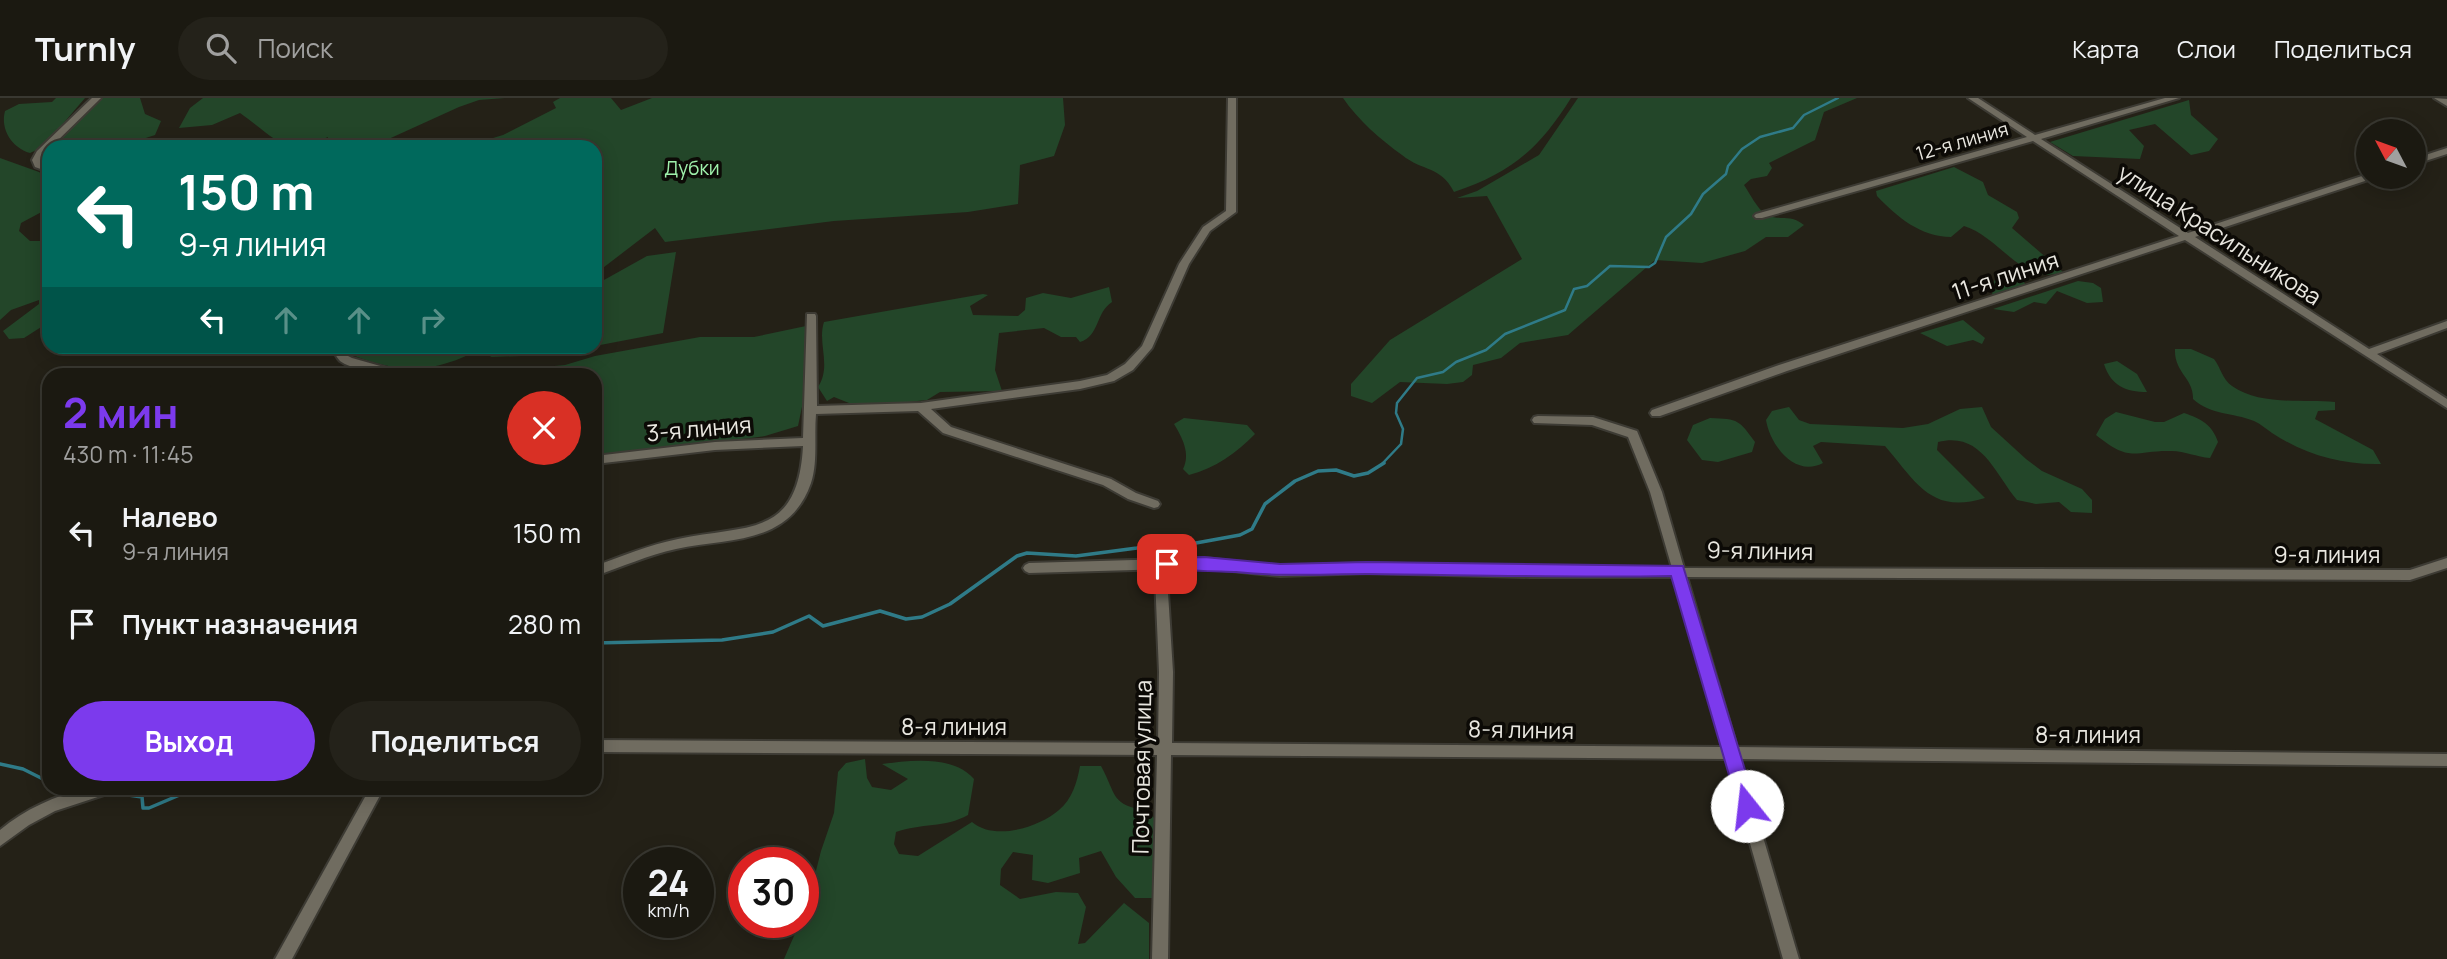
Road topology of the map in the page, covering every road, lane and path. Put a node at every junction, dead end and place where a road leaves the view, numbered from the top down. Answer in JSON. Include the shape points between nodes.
{"nodes":[{"id":1,"x":97,"y":98,"type":"edge"},
{"id":2,"x":1232,"y":98,"type":"edge"},
{"id":3,"x":1972,"y":98,"type":"edge"},
{"id":4,"x":2175,"y":98,"type":"edge"},
{"id":5,"x":2438,"y":98,"type":"edge"},
{"id":6,"x":2447,"y":103,"type":"edge"},
{"id":7,"x":2035,"y":139,"type":"junction"},
{"id":8,"x":53,"y":140,"type":"edge"},
{"id":9,"x":42,"y":151,"type":"edge"},
{"id":10,"x":2447,"y":151,"type":"edge"},
{"id":11,"x":2426,"y":158,"type":"edge"},
{"id":12,"x":42,"y":166,"type":"edge"},
{"id":13,"x":2356,"y":181,"type":"edge"},
{"id":14,"x":1759,"y":216,"type":"dead end"},
{"id":15,"x":2186,"y":236,"type":"junction"},
{"id":16,"x":811,"y":316,"type":"dead end"},
{"id":17,"x":2447,"y":324,"type":"edge"},
{"id":18,"x":2369,"y":353,"type":"junction"},
{"id":19,"x":341,"y":354,"type":"edge"},
{"id":20,"x":373,"y":368,"type":"edge"},
{"id":21,"x":2447,"y":404,"type":"edge"},
{"id":22,"x":922,"y":407,"type":"junction"},
{"id":23,"x":811,"y":410,"type":"junction"},
{"id":24,"x":1656,"y":413,"type":"dead end"},
{"id":25,"x":1538,"y":420,"type":"dead end"},
{"id":26,"x":807,"y":442,"type":"junction"},
{"id":27,"x":602,"y":459,"type":"edge"},
{"id":28,"x":1154,"y":504,"type":"dead end"},
{"id":29,"x":2447,"y":563,"type":"edge"},
{"id":30,"x":602,"y":568,"type":"edge"},
{"id":31,"x":1029,"y":568,"type":"dead end"},
{"id":32,"x":1677,"y":570,"type":"junction"},
{"id":33,"x":1161,"y":577,"type":"dead end"},
{"id":34,"x":602,"y":746,"type":"edge"},
{"id":35,"x":1164,"y":749,"type":"junction"},
{"id":36,"x":1732,"y":755,"type":"junction"},
{"id":37,"x":2447,"y":760,"type":"edge"},
{"id":38,"x":77,"y":795,"type":"edge"},
{"id":39,"x":373,"y":795,"type":"edge"},
{"id":40,"x":0,"y":839,"type":"edge"},
{"id":41,"x":283,"y":959,"type":"edge"},
{"id":42,"x":1160,"y":959,"type":"edge"},
{"id":43,"x":1791,"y":959,"type":"edge"}],
"edges":[{"from":1,"to":8,"type":"street"},
{"from":2,"to":22,"type":"street","via":[[1231,212],[1206,229],[1184,264],[1147,348],[1129,367],[1110,378],[1080,385]]},
{"from":3,"to":7,"type":"street","name":"улица Красильникова"},
{"from":4,"to":7,"type":"street","name":"12-я линия"},
{"from":5,"to":6,"type":"street"},
{"from":7,"to":14,"type":"street","name":"12-я линия"},
{"from":7,"to":15,"type":"street","name":"улица Красильникова"},
{"from":9,"to":12,"type":"street","via":[[37,160]]},
{"from":10,"to":11,"type":"street"},
{"from":13,"to":15,"type":"street","name":"11-я линия"},
{"from":15,"to":18,"type":"street","name":"улица Красильникова"},
{"from":15,"to":24,"type":"street","name":"11-я линия"},
{"from":16,"to":23,"type":"street"},
{"from":17,"to":18,"type":"street"},
{"from":18,"to":21,"type":"street","name":"улица Красильникова"},
{"from":19,"to":20,"type":"street"},
{"from":22,"to":23,"type":"street"},
{"from":22,"to":28,"type":"street","via":[[947,430],[1107,482]]},
{"from":23,"to":26,"type":"street"},
{"from":25,"to":32,"type":"street","via":[[1593,421],[1633,434],[1656,492]]},
{"from":26,"to":27,"type":"street","name":"3-я линия","via":[[715,446]]},
{"from":26,"to":30,"type":"street","via":[[805,482],[789,513],[770,527],[680,543]]},
{"from":29,"to":32,"type":"street","name":"9-я линия","via":[[2410,575]]},
{"from":31,"to":32,"type":"street","name":"9-я линия","via":[[1204,563],[1280,571]]},
{"from":32,"to":36,"type":"street"},
{"from":33,"to":35,"type":"street","name":"Почтовая улица"},
{"from":34,"to":35,"type":"street","name":"8-я линия"},
{"from":35,"to":36,"type":"street","name":"8-я линия"},
{"from":35,"to":42,"type":"street","name":"Почтовая улица"},
{"from":36,"to":37,"type":"street","name":"8-я линия"},
{"from":36,"to":43,"type":"street"},
{"from":38,"to":40,"type":"street","via":[[21,819]]},
{"from":39,"to":41,"type":"street"}]}
